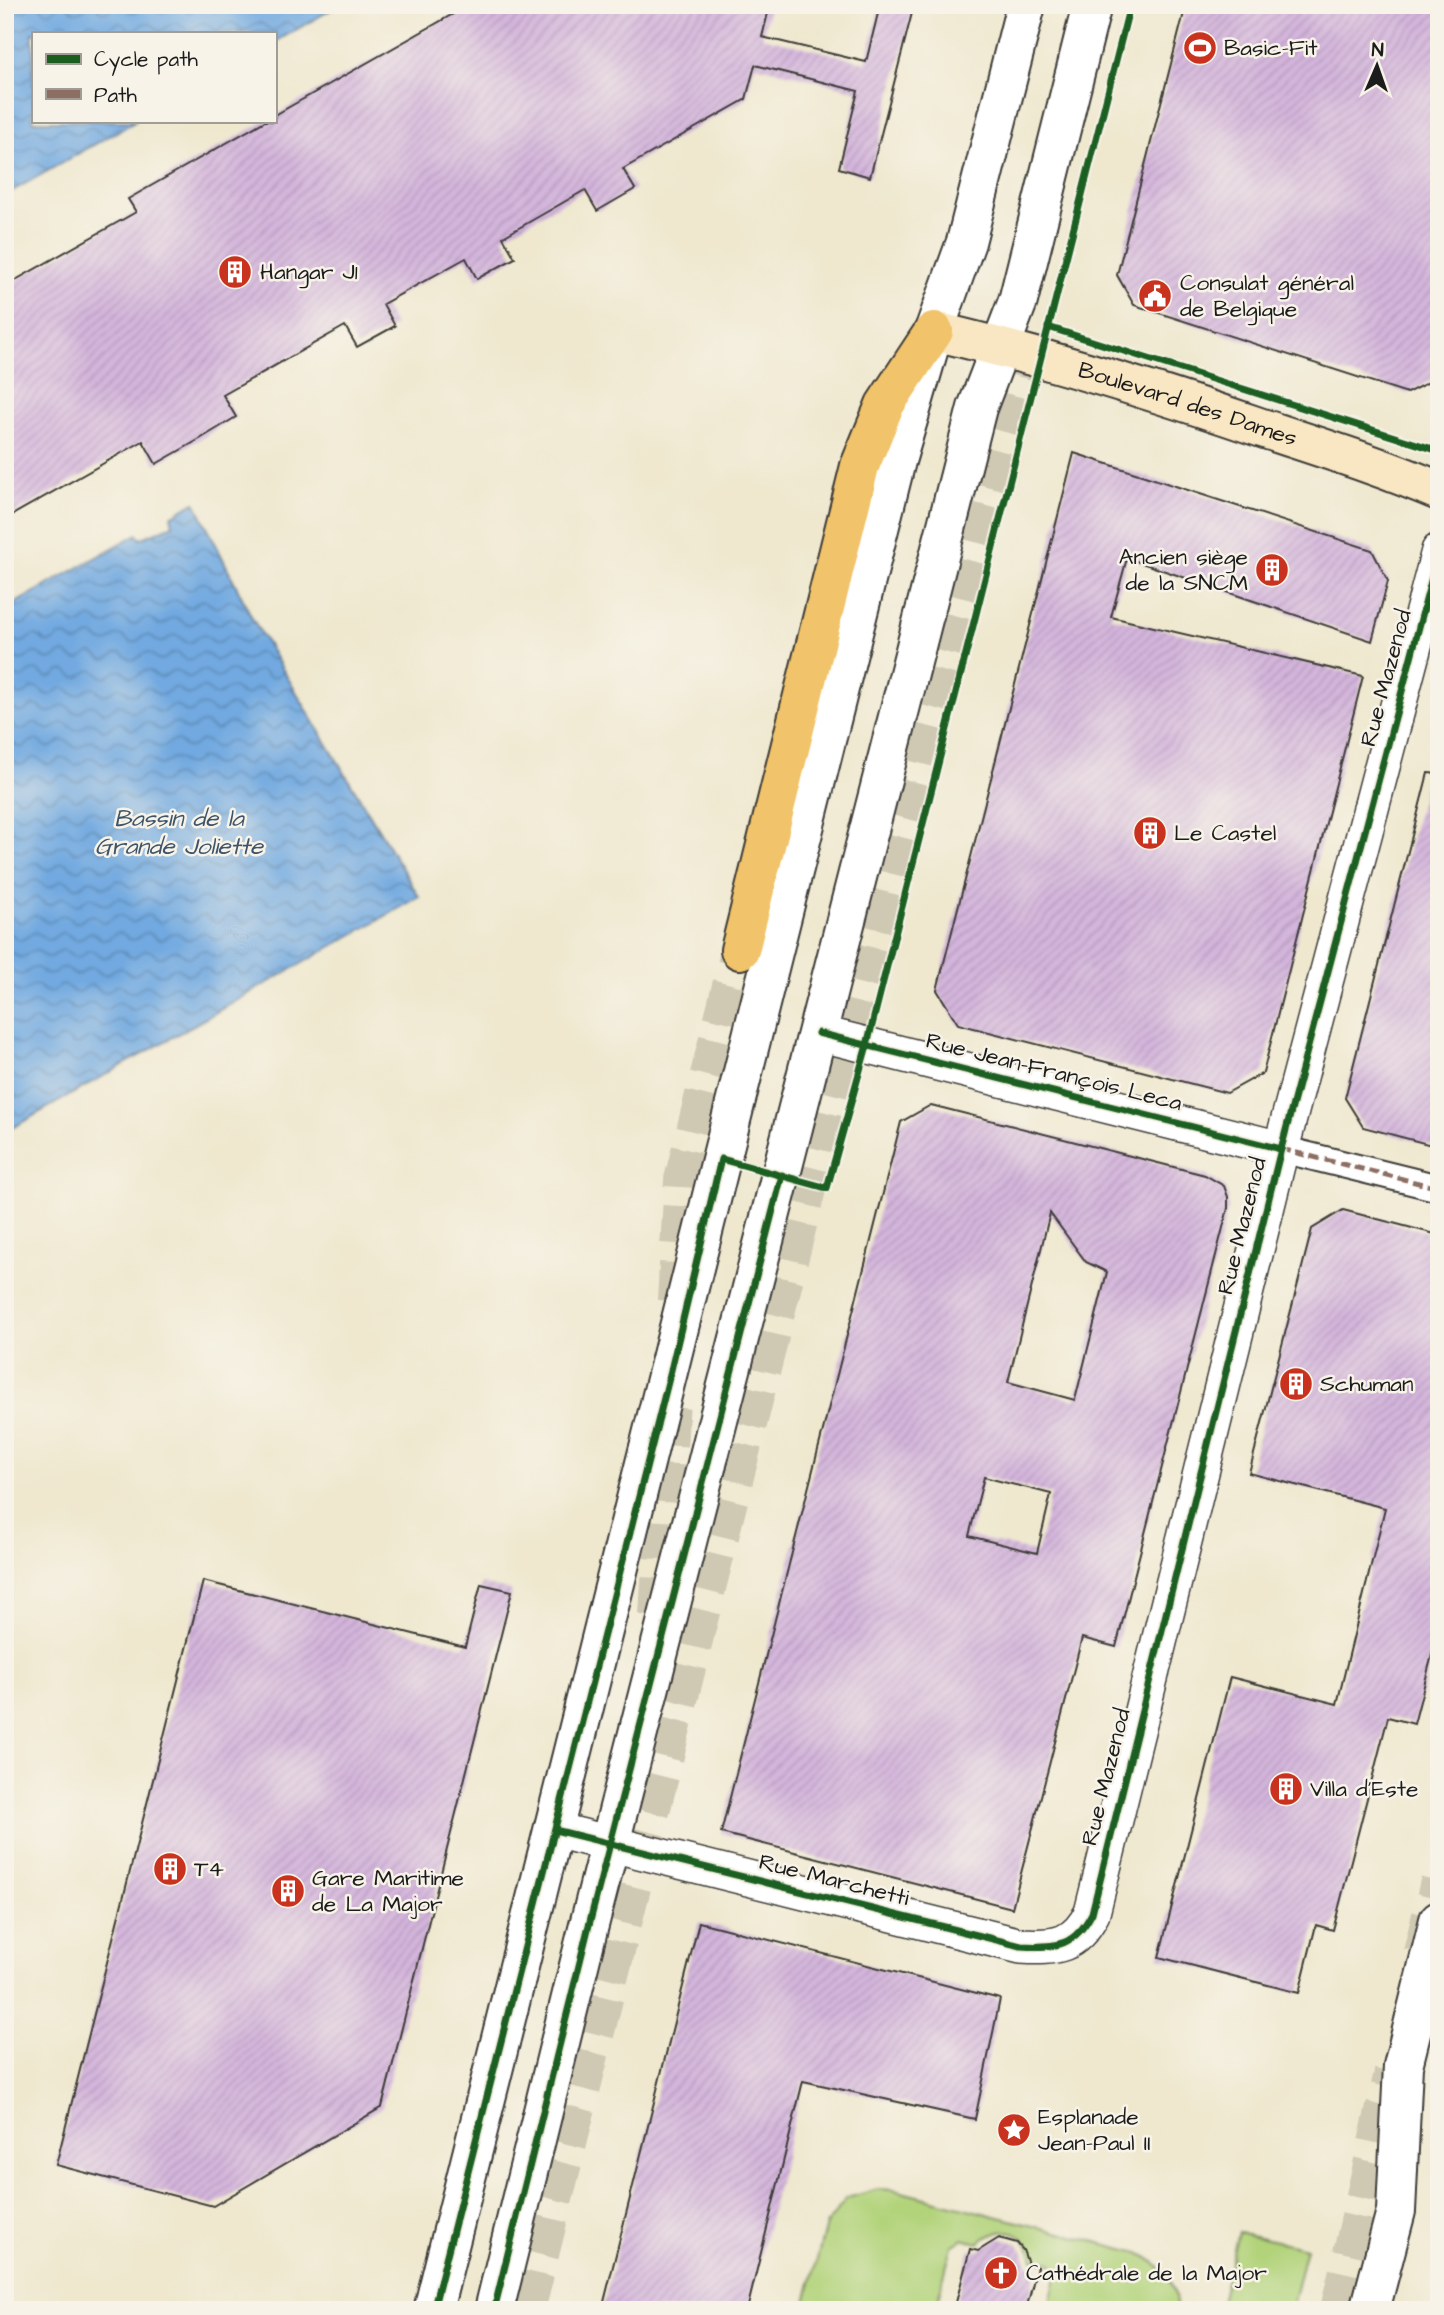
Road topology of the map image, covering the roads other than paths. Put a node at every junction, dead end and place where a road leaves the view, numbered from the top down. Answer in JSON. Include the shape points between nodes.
{"nodes":[{"id":1,"x":1026,"y":5,"type":"edge"},
{"id":2,"x":1092,"y":5,"type":"edge"},
{"id":3,"x":934,"y":331,"type":"junction"},
{"id":4,"x":1003,"y":347,"type":"junction"},
{"id":5,"x":1439,"y":491,"type":"edge"},
{"id":6,"x":1439,"y":551,"type":"edge"},
{"id":7,"x":740,"y":950,"type":"tunnel mouth"},
{"id":8,"x":818,"y":1033,"type":"junction"},
{"id":9,"x":1281,"y":1149,"type":"junction"},
{"id":10,"x":1439,"y":1188,"type":"edge"},
{"id":11,"x":555,"y":1830,"type":"junction"},
{"id":12,"x":611,"y":1844,"type":"junction"},
{"id":13,"x":1092,"y":1913,"type":"joint"},
{"id":14,"x":1439,"y":1920,"type":"tunnel mouth"},
{"id":15,"x":433,"y":2310,"type":"edge"},
{"id":16,"x":494,"y":2310,"type":"edge"},
{"id":17,"x":1370,"y":2310,"type":"edge"}],
"edges":[{"from":1,"to":3,"type":"street","via":[[966,243]]},
{"from":2,"to":4,"type":"street"},
{"from":3,"to":4,"type":"main road","name":"Boulevard des Dames"},
{"from":3,"to":7,"type":"highway","via":[[885,405],[860,466]]},
{"from":3,"to":11,"type":"street","via":[[896,461]]},
{"from":4,"to":5,"type":"main road","name":"Boulevard des Dames","via":[[1181,400],[1393,471]]},
{"from":4,"to":8,"type":"street","via":[[977,408]]},
{"from":6,"to":9,"type":"street","name":"Rue Mazenod"},
{"from":8,"to":9,"type":"street","name":"Rue Jean-François Leca"},
{"from":8,"to":12,"type":"street"},
{"from":9,"to":10,"type":"street","name":"Rue Jean-François Leca"},
{"from":9,"to":13,"type":"street","name":"Rue Mazenod"},
{"from":11,"to":12,"type":"street","name":"Rue Marchetti"},
{"from":11,"to":15,"type":"street"},
{"from":12,"to":13,"type":"street","name":"Rue Marchetti","via":[[1021,1946],[1051,1946],[1074,1939]]},
{"from":12,"to":16,"type":"street"},
{"from":14,"to":17,"type":"street","via":[[1404,2066],[1396,2211]]}]}
